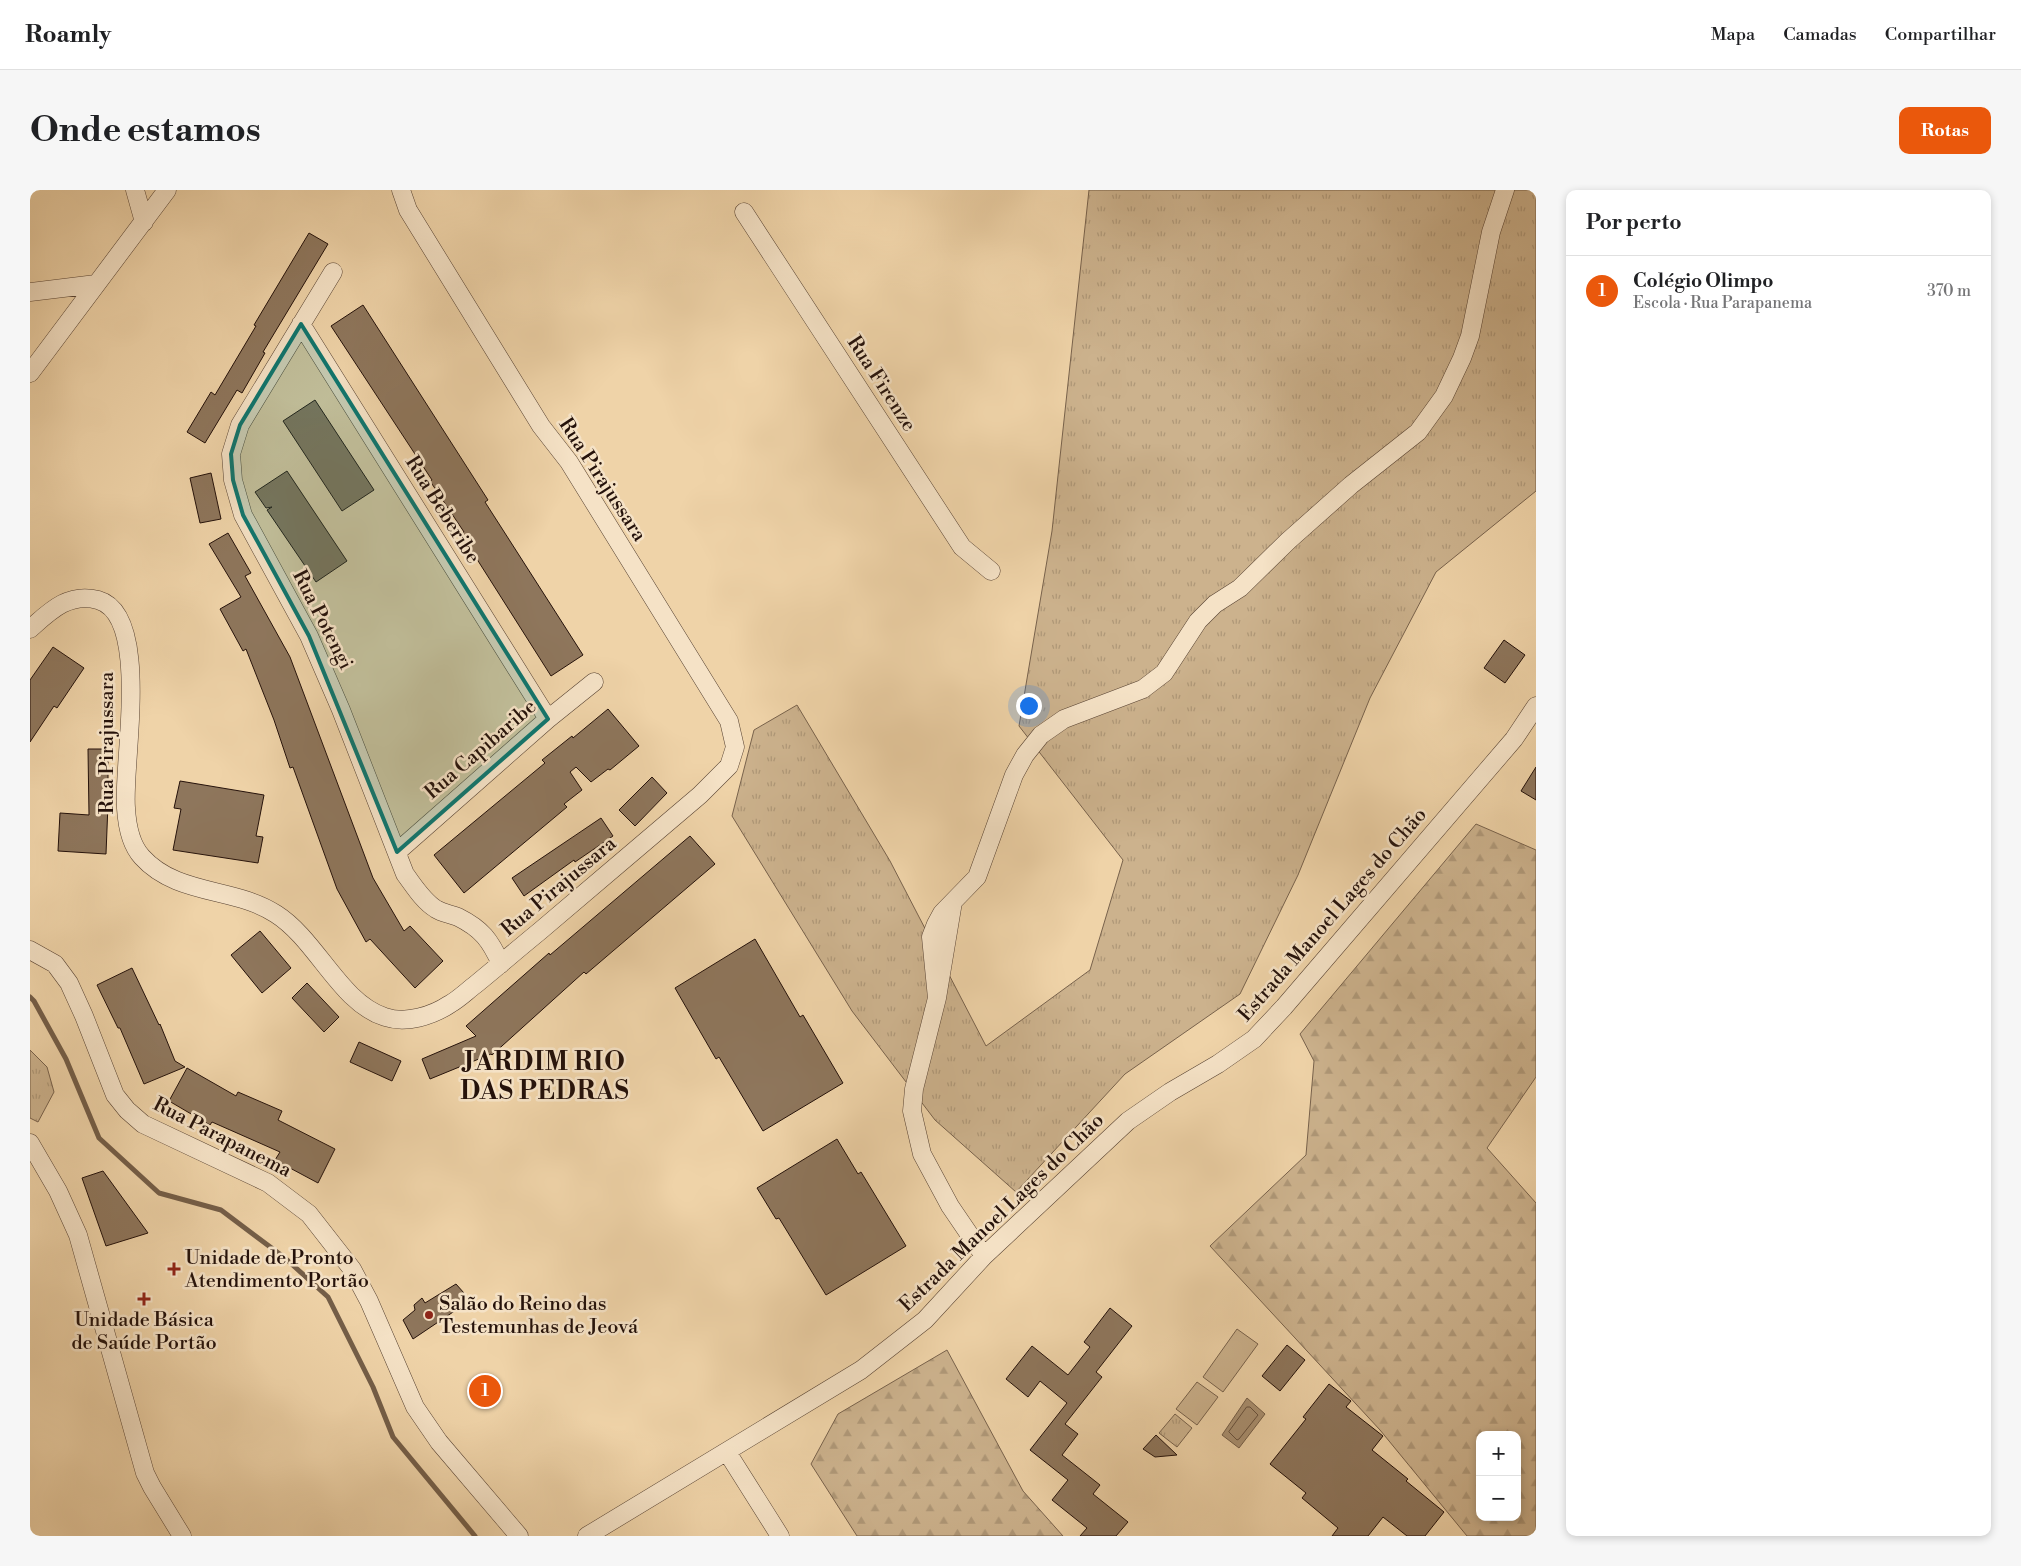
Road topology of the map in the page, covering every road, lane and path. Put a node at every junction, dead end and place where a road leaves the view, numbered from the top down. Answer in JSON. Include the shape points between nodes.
{"nodes":[{"id":1,"x":135,"y":190,"type":"edge"},
{"id":2,"x":167,"y":190,"type":"edge"},
{"id":3,"x":401,"y":190,"type":"edge"},
{"id":4,"x":1505,"y":190,"type":"edge"},
{"id":5,"x":744,"y":212,"type":"dead end"},
{"id":6,"x":144,"y":222,"type":"junction"},
{"id":7,"x":333,"y":272,"type":"dead end"},
{"id":8,"x":96,"y":284,"type":"junction"},
{"id":9,"x":30,"y":292,"type":"edge"},
{"id":10,"x":300,"y":324,"type":"junction"},
{"id":11,"x":30,"y":373,"type":"edge"},
{"id":12,"x":991,"y":571,"type":"dead end"},
{"id":13,"x":30,"y":629,"type":"edge"},
{"id":14,"x":594,"y":682,"type":"dead end"},
{"id":15,"x":1536,"y":706,"type":"edge"},
{"id":16,"x":548,"y":719,"type":"junction"},
{"id":17,"x":397,"y":852,"type":"junction"},
{"id":18,"x":954,"y":900,"type":"junction"},
{"id":19,"x":30,"y":950,"type":"edge"},
{"id":20,"x":501,"y":964,"type":"junction"},
{"id":21,"x":937,"y":998,"type":"junction"},
{"id":22,"x":30,"y":1143,"type":"edge"},
{"id":23,"x":984,"y":1256,"type":"junction"},
{"id":24,"x":727,"y":1452,"type":"junction"},
{"id":25,"x":182,"y":1536,"type":"edge"},
{"id":26,"x":519,"y":1536,"type":"edge"},
{"id":27,"x":587,"y":1536,"type":"edge"},
{"id":28,"x":780,"y":1536,"type":"edge"}],
"edges":[{"from":1,"to":6,"type":"street"},
{"from":2,"to":6,"type":"street"},
{"from":3,"to":20,"type":"street","name":"Rua Pirajussara","via":[[408,210],[536,418],[568,462],[729,721],[735,747],[729,766],[700,795]]},
{"from":4,"to":18,"type":"street","via":[[1491,232],[1470,336],[1444,396],[1418,432],[1351,485],[1240,588],[1215,604],[1198,621],[1164,673],[1143,689],[1064,719],[1041,736],[1014,775],[976,876]]},
{"from":5,"to":12,"type":"street","name":"Rua Firenze","via":[[962,547]]},
{"from":6,"to":8,"type":"street"},
{"from":7,"to":10,"type":"street","name":"Rua Potengi"},
{"from":8,"to":9,"type":"street"},
{"from":8,"to":11,"type":"street"},
{"from":10,"to":16,"type":"street","name":"Rua Beberibe"},
{"from":10,"to":17,"type":"street","name":"Rua Potengi","via":[[240,425],[231,454],[233,480],[243,515],[309,636]]},
{"from":13,"to":20,"type":"street","name":"Rua Pirajussara","via":[[65,600],[92,598],[104,602],[120,617],[128,642],[131,684],[126,806],[130,835],[141,857],[167,877],[247,900],[275,913],[296,930],[359,1004],[386,1018],[406,1020],[428,1015],[450,1004]]},
{"from":14,"to":16,"type":"street","name":"Rua Capibaribe"},
{"from":15,"to":23,"type":"street","name":"Estrada Manoel Lages do Chão","via":[[1514,739],[1254,1038],[1128,1121]]},
{"from":16,"to":17,"type":"street","name":"Rua Capibaribe"},
{"from":17,"to":20,"type":"street","name":"Rua Potengi","via":[[405,874],[420,895],[436,909],[480,930],[491,942]]},
{"from":18,"to":21,"type":"street"},
{"from":18,"to":21,"type":"street","via":[[942,913],[931,937]]},
{"from":19,"to":26,"type":"street","name":"Rua Parapanema","via":[[55,964],[69,984],[115,1095],[127,1110],[142,1124],[268,1183],[309,1214],[352,1269],[415,1407],[439,1442]]},
{"from":21,"to":23,"type":"street","via":[[914,1089],[914,1124],[922,1154],[938,1185]]},
{"from":22,"to":25,"type":"street","via":[[58,1191],[78,1235],[146,1473]]},
{"from":23,"to":24,"type":"street","name":"Estrada Manoel Lages do Chão","via":[[925,1320],[892,1347],[861,1370]]},
{"from":24,"to":27,"type":"street","name":"Estrada Manoel Lages do Chão"},
{"from":24,"to":28,"type":"street"}]}
